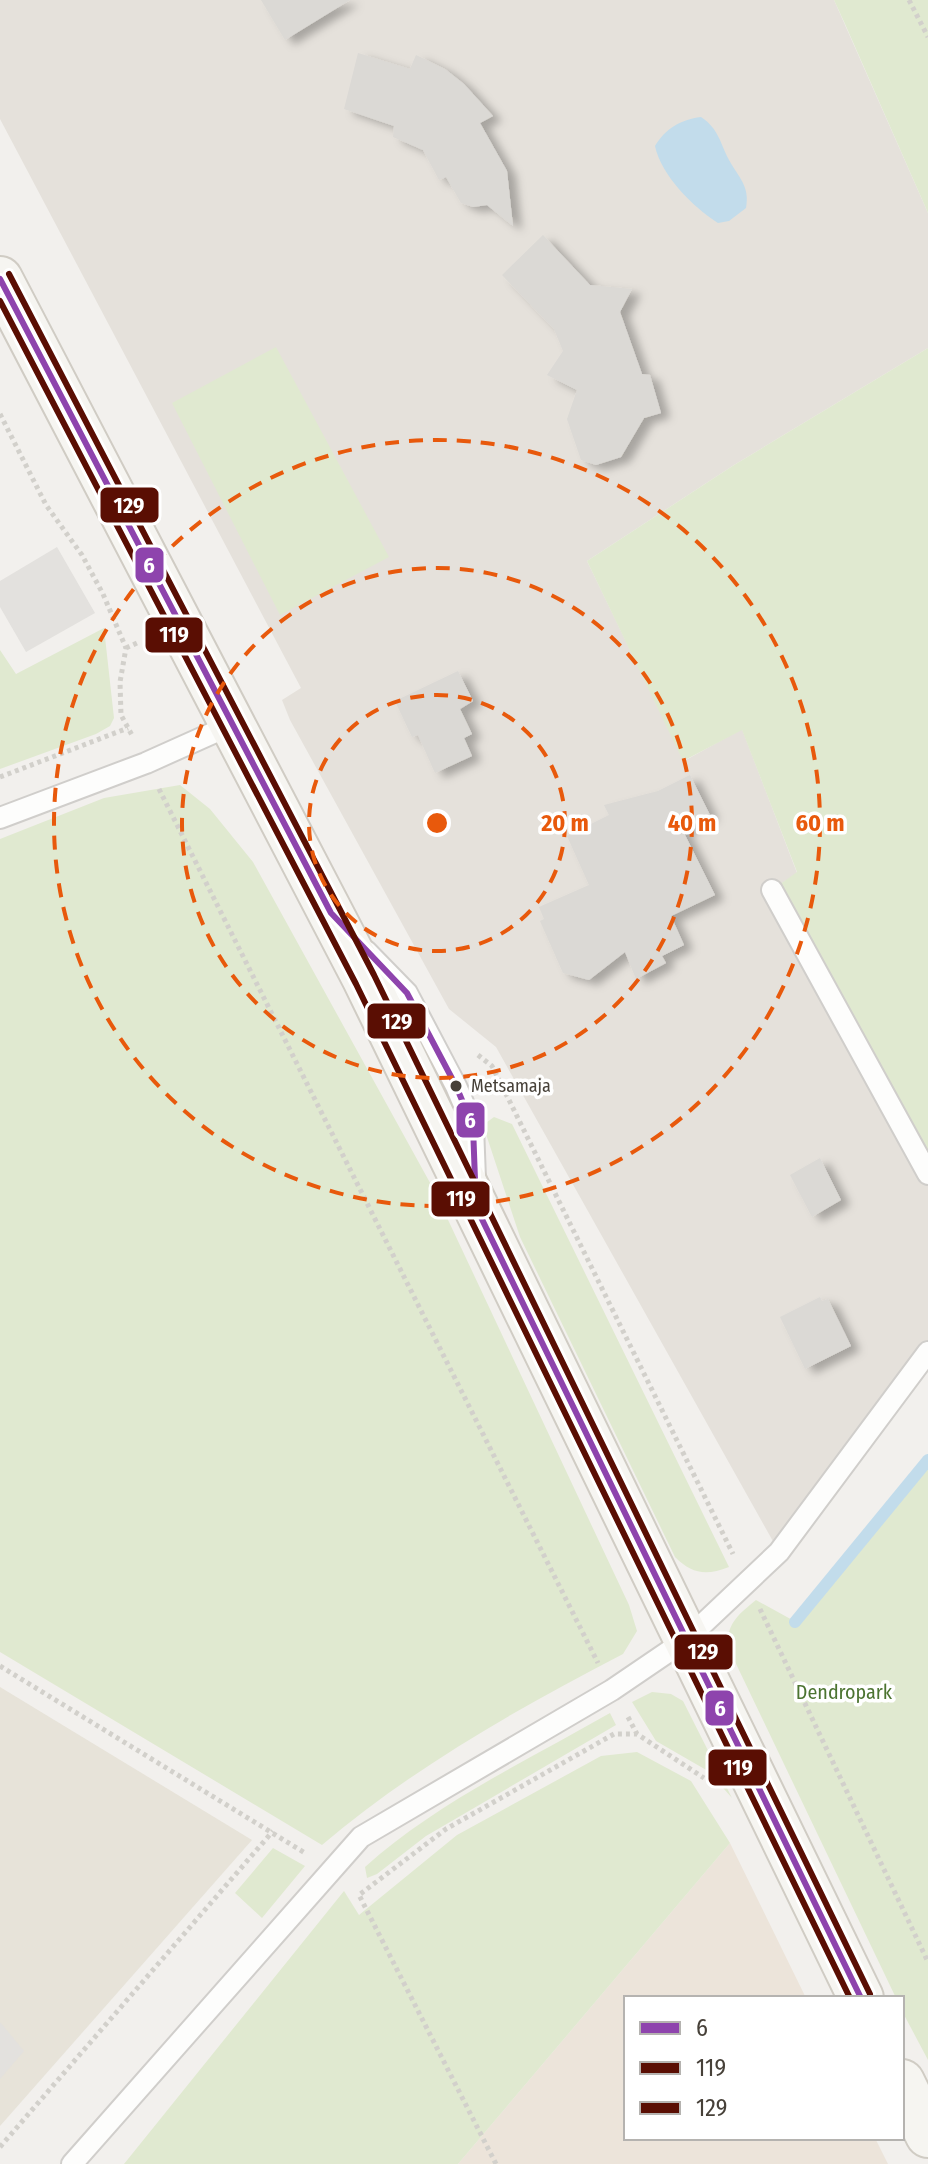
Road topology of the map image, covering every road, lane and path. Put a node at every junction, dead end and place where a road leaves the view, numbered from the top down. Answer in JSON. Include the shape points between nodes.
{"nodes":[{"id":1,"x":909,"y":0,"type":"edge"},
{"id":2,"x":928,"y":37,"type":"edge"},
{"id":3,"x":0,"y":279,"type":"edge"},
{"id":4,"x":0,"y":414,"type":"edge"},
{"id":5,"x":233,"y":724,"type":"junction"},
{"id":6,"x":128,"y":728,"type":"junction"},
{"id":7,"x":146,"y":763,"type":"junction"},
{"id":8,"x":0,"y":777,"type":"edge"},
{"id":9,"x":0,"y":818,"type":"edge"},
{"id":10,"x":772,"y":890,"type":"dead end"},
{"id":11,"x":470,"y":1049,"type":"dead end"},
{"id":12,"x":928,"y":1174,"type":"edge"},
{"id":13,"x":928,"y":1352,"type":"edge"},
{"id":14,"x":747,"y":1581,"type":"junction"},
{"id":15,"x":687,"y":1639,"type":"junction"},
{"id":16,"x":0,"y":1666,"type":"edge"},
{"id":17,"x":612,"y":1690,"type":"junction"},
{"id":18,"x":614,"y":1734,"type":"dead end"},
{"id":19,"x":637,"y":1734,"type":"dead end"},
{"id":20,"x":273,"y":1831,"type":"junction"},
{"id":21,"x":331,"y":1870,"type":"junction"},
{"id":22,"x":359,"y":1895,"type":"junction"},
{"id":23,"x":928,"y":1962,"type":"edge"},
{"id":24,"x":860,"y":1996,"type":"edge"},
{"id":25,"x":904,"y":2086,"type":"edge"},
{"id":26,"x":928,"y":2135,"type":"edge"},
{"id":27,"x":0,"y":2147,"type":"edge"},
{"id":28,"x":72,"y":2164,"type":"edge"},
{"id":29,"x":496,"y":2164,"type":"edge"}],
"edges":[{"from":1,"to":2,"type":"path"},
{"from":3,"to":5,"type":"main road"},
{"from":4,"to":6,"type":"path","via":[[46,505],[103,594],[126,648],[120,682],[121,715]]},
{"from":5,"to":7,"type":"lane"},
{"from":5,"to":15,"type":"main road"},
{"from":6,"to":7,"type":"path"},
{"from":6,"to":8,"type":"path"},
{"from":7,"to":9,"type":"lane"},
{"from":7,"to":17,"type":"path"},
{"from":10,"to":12,"type":"lane"},
{"from":11,"to":14,"type":"path","via":[[492,1066]]},
{"from":13,"to":14,"type":"lane","via":[[779,1552]]},
{"from":14,"to":15,"type":"lane"},
{"from":14,"to":23,"type":"path"},
{"from":15,"to":17,"type":"lane"},
{"from":15,"to":24,"type":"main road"},
{"from":16,"to":20,"type":"path"},
{"from":17,"to":19,"type":"path"},
{"from":17,"to":21,"type":"lane","via":[[361,1837]]},
{"from":18,"to":22,"type":"path","via":[[446,1829]]},
{"from":20,"to":21,"type":"path"},
{"from":20,"to":27,"type":"path"},
{"from":21,"to":22,"type":"path"},
{"from":21,"to":28,"type":"lane"},
{"from":22,"to":29,"type":"path"},
{"from":25,"to":26,"type":"main road"}]}
